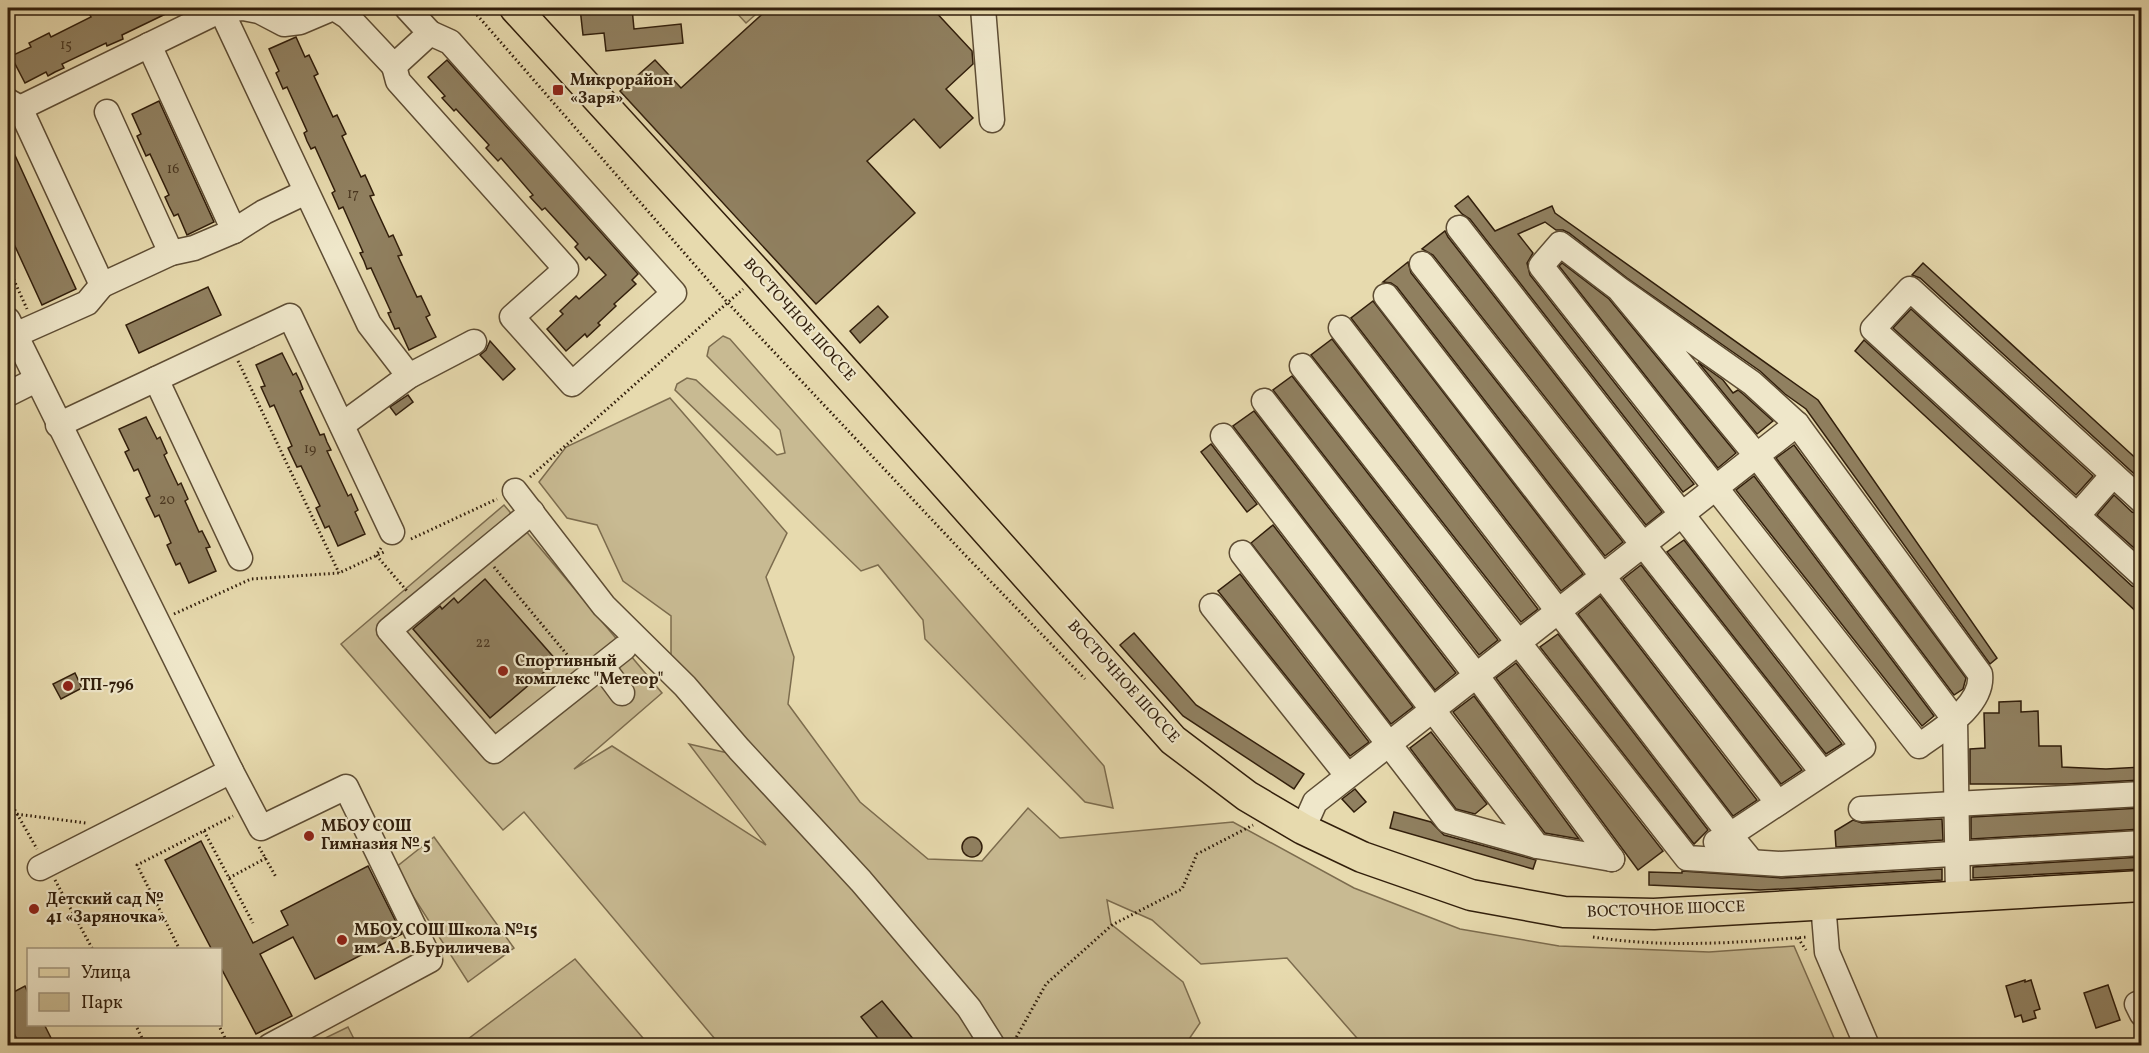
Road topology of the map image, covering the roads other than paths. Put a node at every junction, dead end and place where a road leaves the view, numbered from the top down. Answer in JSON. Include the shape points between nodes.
{"nodes":[{"id":1,"x":334,"y":8,"type":"edge"},
{"id":2,"x":407,"y":8,"type":"edge"},
{"id":3,"x":515,"y":8,"type":"edge"},
{"id":4,"x":983,"y":8,"type":"edge"},
{"id":5,"x":221,"y":10,"type":"junction"},
{"id":6,"x":430,"y":33,"type":"junction"},
{"id":7,"x":149,"y":45,"type":"junction"},
{"id":8,"x":394,"y":66,"type":"junction"},
{"id":9,"x":14,"y":105,"type":"edge"},
{"id":10,"x":107,"y":112,"type":"dead end"},
{"id":11,"x":992,"y":120,"type":"dead end"},
{"id":12,"x":306,"y":192,"type":"junction"},
{"id":13,"x":1459,"y":228,"type":"dead end"},
{"id":14,"x":234,"y":231,"type":"junction"},
{"id":15,"x":171,"y":253,"type":"junction"},
{"id":16,"x":1422,"y":264,"type":"dead end"},
{"id":17,"x":102,"y":285,"type":"junction"},
{"id":18,"x":1386,"y":296,"type":"dead end"},
{"id":19,"x":11,"y":328,"type":"edge"},
{"id":20,"x":1341,"y":328,"type":"dead end"},
{"id":21,"x":1674,"y":340,"type":"junction"},
{"id":22,"x":474,"y":342,"type":"dead end"},
{"id":23,"x":1302,"y":366,"type":"dead end"},
{"id":24,"x":409,"y":376,"type":"junction"},
{"id":25,"x":156,"y":379,"type":"junction"},
{"id":26,"x":36,"y":380,"type":"junction"},
{"id":27,"x":8,"y":394,"type":"edge"},
{"id":28,"x":1264,"y":401,"type":"dead end"},
{"id":29,"x":1797,"y":424,"type":"junction"},
{"id":30,"x":58,"y":425,"type":"junction"},
{"id":31,"x":342,"y":425,"type":"junction"},
{"id":32,"x":1222,"y":436,"type":"dead end"},
{"id":33,"x":1757,"y":456,"type":"junction"},
{"id":34,"x":2113,"y":475,"type":"junction"},
{"id":35,"x":1716,"y":488,"type":"junction"},
{"id":36,"x":515,"y":490,"type":"road end"},
{"id":37,"x":2142,"y":501,"type":"edge"},
{"id":38,"x":532,"y":513,"type":"junction"},
{"id":39,"x":1682,"y":514,"type":"junction"},
{"id":40,"x":2077,"y":516,"type":"junction"},
{"id":41,"x":396,"y":541,"type":"road end"},
{"id":42,"x":1643,"y":545,"type":"junction"},
{"id":43,"x":1242,"y":553,"type":"dead end"},
{"id":44,"x":240,"y":558,"type":"dead end"},
{"id":45,"x":2142,"y":575,"type":"edge"},
{"id":46,"x":1603,"y":576,"type":"junction"},
{"id":47,"x":1212,"y":606,"type":"dead end"},
{"id":48,"x":1558,"y":611,"type":"junction"},
{"id":49,"x":1519,"y":642,"type":"junction"},
{"id":50,"x":624,"y":648,"type":"dead end"},
{"id":51,"x":594,"y":672,"type":"junction"},
{"id":52,"x":1476,"y":675,"type":"junction"},
{"id":53,"x":622,"y":693,"type":"dead end"},
{"id":54,"x":1432,"y":710,"type":"junction"},
{"id":55,"x":1955,"y":720,"type":"junction"},
{"id":56,"x":1388,"y":744,"type":"junction"},
{"id":57,"x":231,"y":771,"type":"junction"},
{"id":58,"x":1822,"y":773,"type":"junction"},
{"id":59,"x":1347,"y":775,"type":"junction"},
{"id":60,"x":2142,"y":794,"type":"edge"},
{"id":61,"x":1778,"y":803,"type":"junction"},
{"id":62,"x":1956,"y":804,"type":"junction"},
{"id":63,"x":1861,"y":808,"type":"dead end"},
{"id":64,"x":1303,"y":829,"type":"junction"},
{"id":65,"x":1730,"y":834,"type":"junction"},
{"id":66,"x":2142,"y":843,"type":"edge"},
{"id":67,"x":1537,"y":846,"type":"junction"},
{"id":68,"x":1957,"y":854,"type":"junction"},
{"id":69,"x":1687,"y":858,"type":"junction"},
{"id":70,"x":1752,"y":862,"type":"junction"},
{"id":71,"x":40,"y":868,"type":"dead end"},
{"id":72,"x":2142,"y":886,"type":"edge"},
{"id":73,"x":1958,"y":896,"type":"junction"},
{"id":74,"x":1823,"y":903,"type":"junction"},
{"id":75,"x":270,"y":1046,"type":"edge"},
{"id":76,"x":993,"y":1046,"type":"edge"},
{"id":77,"x":1867,"y":1046,"type":"edge"}],
"edges":[{"from":1,"to":5,"type":"street","via":[[284,24],[260,11]]},
{"from":1,"to":8,"type":"street","via":[[348,17]]},
{"from":2,"to":6,"type":"street"},
{"from":3,"to":64,"type":"main road","name":"ВОСТОЧНОЕ ШОССЕ","via":[[1173,740],[1247,796]]},
{"from":4,"to":11,"type":"street"},
{"from":5,"to":7,"type":"street"},
{"from":5,"to":12,"type":"street"},
{"from":6,"to":8,"type":"street"},
{"from":6,"to":8,"type":"street","via":[[450,42],[674,293],[572,384],[512,317],[566,269],[398,81]]},
{"from":7,"to":9,"type":"street"},
{"from":7,"to":14,"type":"street"},
{"from":9,"to":17,"type":"street"},
{"from":10,"to":15,"type":"street"},
{"from":12,"to":14,"type":"street"},
{"from":12,"to":24,"type":"street","via":[[369,324]]},
{"from":13,"to":39,"type":"street"},
{"from":14,"to":15,"type":"street"},
{"from":15,"to":17,"type":"street"},
{"from":16,"to":42,"type":"street"},
{"from":17,"to":19,"type":"street","via":[[87,303]]},
{"from":18,"to":46,"type":"street"},
{"from":19,"to":26,"type":"street"},
{"from":20,"to":48,"type":"street"},
{"from":21,"to":29,"type":"street","via":[[1752,383]]},
{"from":21,"to":33,"type":"street"},
{"from":21,"to":35,"type":"street","via":[[1619,289],[1560,244],[1541,266]]},
{"from":22,"to":24,"type":"street"},
{"from":23,"to":49,"type":"street"},
{"from":24,"to":31,"type":"street"},
{"from":25,"to":30,"type":"street"},
{"from":25,"to":31,"type":"street","via":[[290,316]]},
{"from":25,"to":44,"type":"street"},
{"from":26,"to":27,"type":"street"},
{"from":26,"to":30,"type":"street"},
{"from":28,"to":52,"type":"street"},
{"from":29,"to":33,"type":"street"},
{"from":29,"to":55,"type":"street","via":[[1980,674],[1981,685],[1973,700]]},
{"from":30,"to":57,"type":"street"},
{"from":31,"to":41,"type":"street"},
{"from":32,"to":54,"type":"street"},
{"from":33,"to":35,"type":"street"},
{"from":33,"to":55,"type":"street"},
{"from":34,"to":37,"type":"street"},
{"from":34,"to":40,"type":"street"},
{"from":34,"to":40,"type":"street","via":[[1910,289],[1873,329]]},
{"from":35,"to":39,"type":"street"},
{"from":35,"to":55,"type":"street","via":[[1919,746]]},
{"from":36,"to":38,"type":"street"},
{"from":38,"to":51,"type":"street","via":[[389,630],[494,751]]},
{"from":38,"to":76,"type":"street","via":[[604,606],[686,686],[738,749],[861,881],[969,1008]]},
{"from":39,"to":42,"type":"street"},
{"from":39,"to":58,"type":"street","via":[[1863,747]]},
{"from":40,"to":45,"type":"street"},
{"from":42,"to":46,"type":"street"},
{"from":42,"to":58,"type":"street"},
{"from":43,"to":56,"type":"street"},
{"from":46,"to":48,"type":"street"},
{"from":46,"to":61,"type":"street"},
{"from":47,"to":59,"type":"street"},
{"from":48,"to":49,"type":"street"},
{"from":48,"to":65,"type":"street"},
{"from":49,"to":52,"type":"street"},
{"from":49,"to":69,"type":"street"},
{"from":50,"to":51,"type":"street"},
{"from":51,"to":53,"type":"street"},
{"from":52,"to":54,"type":"street"},
{"from":52,"to":67,"type":"street","via":[[1612,859]]},
{"from":54,"to":56,"type":"street"},
{"from":54,"to":67,"type":"street"},
{"from":55,"to":62,"type":"street"},
{"from":56,"to":59,"type":"street"},
{"from":56,"to":67,"type":"street","via":[[1448,820]]},
{"from":57,"to":71,"type":"street"},
{"from":57,"to":75,"type":"street","via":[[261,828],[346,787],[430,960]]},
{"from":58,"to":61,"type":"street"},
{"from":59,"to":64,"type":"street","via":[[1315,802]]},
{"from":60,"to":62,"type":"street"},
{"from":61,"to":65,"type":"street"},
{"from":62,"to":63,"type":"street"},
{"from":62,"to":68,"type":"street"},
{"from":64,"to":74,"type":"main road","name":"ВОСТОЧНОЕ ШОССЕ","via":[[1362,857],[1471,895],[1564,912],[1654,914]]},
{"from":65,"to":69,"type":"street"},
{"from":65,"to":70,"type":"street"},
{"from":66,"to":68,"type":"street"},
{"from":68,"to":70,"type":"street","via":[[1781,864]]},
{"from":68,"to":73,"type":"street"},
{"from":69,"to":70,"type":"street"},
{"from":72,"to":73,"type":"main road","name":"ВОСТОЧНОЕ ШОССЕ"},
{"from":73,"to":74,"type":"main road","name":"ВОСТОЧНОЕ ШОССЕ"},
{"from":74,"to":77,"type":"street","via":[[1827,952]]}]}
